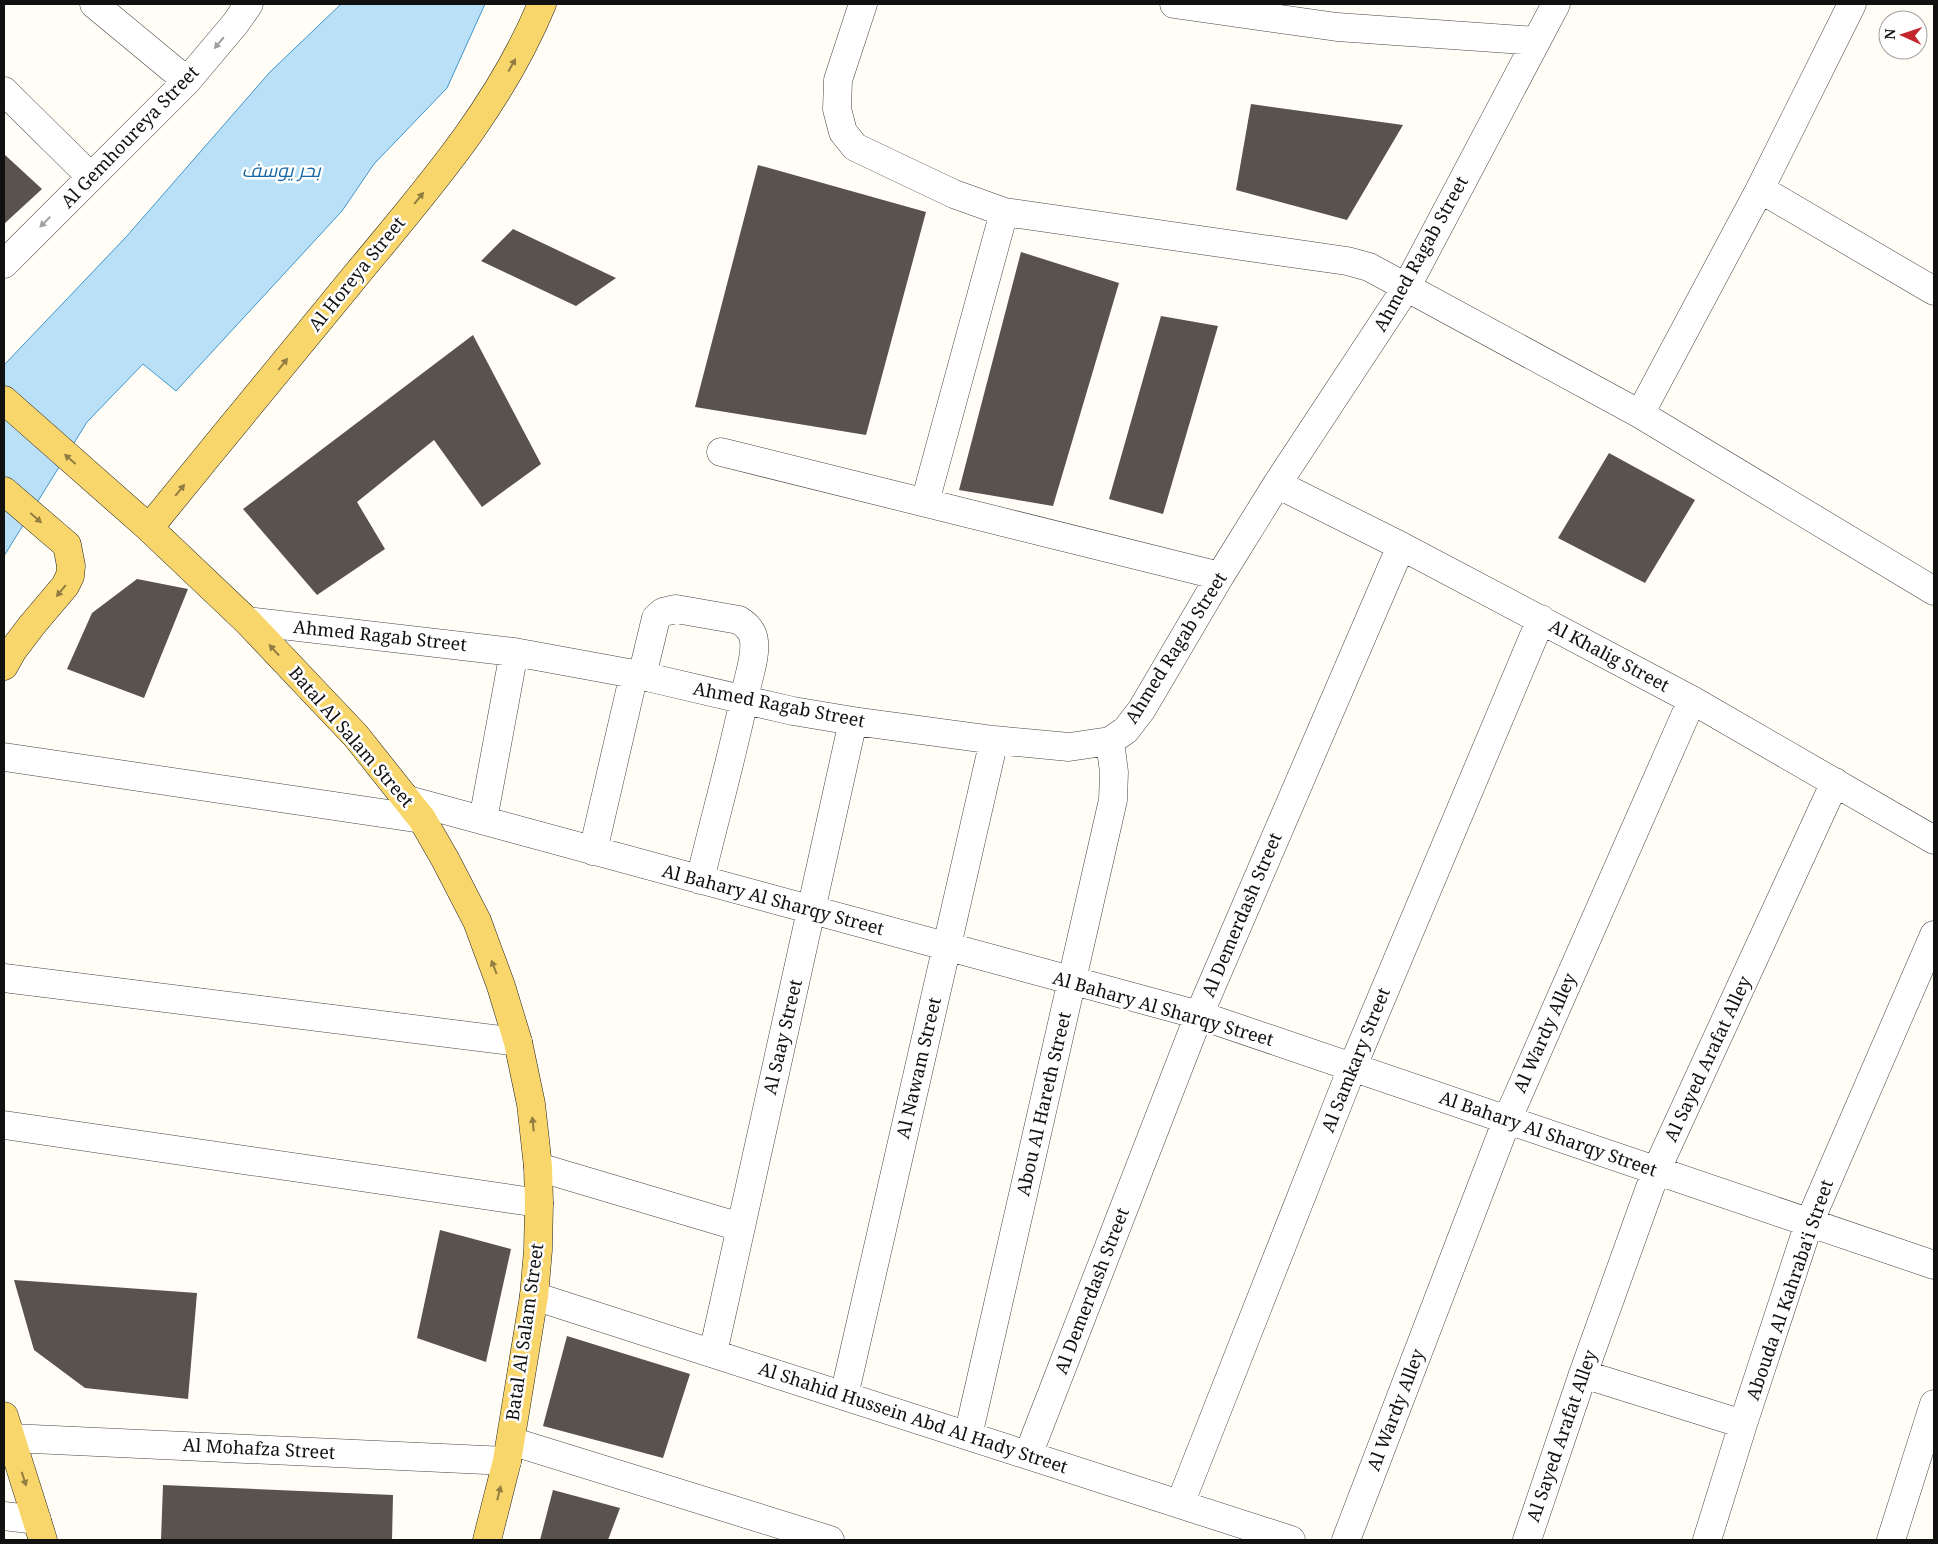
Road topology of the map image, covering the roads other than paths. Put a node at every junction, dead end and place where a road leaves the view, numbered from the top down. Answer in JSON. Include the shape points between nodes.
{"nodes":[{"id":1,"x":94,"y":4,"type":"edge"},
{"id":2,"x":249,"y":4,"type":"edge"},
{"id":3,"x":542,"y":4,"type":"edge"},
{"id":4,"x":863,"y":4,"type":"edge"},
{"id":5,"x":1174,"y":4,"type":"edge"},
{"id":6,"x":1556,"y":4,"type":"edge"},
{"id":7,"x":1852,"y":4,"type":"edge"},
{"id":8,"x":1536,"y":41,"type":"junction"},
{"id":9,"x":187,"y":80,"type":"junction"},
{"id":10,"x":4,"y":90,"type":"edge"},
{"id":11,"x":90,"y":177,"type":"junction"},
{"id":12,"x":1760,"y":189,"type":"junction"},
{"id":13,"x":1004,"y":212,"type":"junction"},
{"id":14,"x":4,"y":264,"type":"edge"},
{"id":15,"x":1406,"y":288,"type":"junction"},
{"id":16,"x":1934,"y":291,"type":"edge"},
{"id":17,"x":4,"y":400,"type":"edge"},
{"id":18,"x":1640,"y":414,"type":"junction"},
{"id":19,"x":721,"y":452,"type":"dead end"},
{"id":20,"x":1277,"y":484,"type":"junction"},
{"id":21,"x":4,"y":491,"type":"edge"},
{"id":22,"x":926,"y":502,"type":"junction"},
{"id":23,"x":149,"y":528,"type":"junction"},
{"id":24,"x":1401,"y":546,"type":"junction"},
{"id":25,"x":1220,"y":576,"type":"junction"},
{"id":26,"x":1934,"y":591,"type":"edge"},
{"id":27,"x":1541,"y":619,"type":"junction"},
{"id":28,"x":247,"y":622,"type":"junction"},
{"id":29,"x":514,"y":652,"type":"junction"},
{"id":30,"x":4,"y":666,"type":"edge"},
{"id":31,"x":638,"y":675,"type":"junction"},
{"id":32,"x":744,"y":700,"type":"junction"},
{"id":33,"x":1692,"y":700,"type":"junction"},
{"id":34,"x":853,"y":721,"type":"junction"},
{"id":35,"x":994,"y":740,"type":"junction"},
{"id":36,"x":1110,"y":741,"type":"junction"},
{"id":37,"x":4,"y":757,"type":"edge"},
{"id":38,"x":1835,"y":782,"type":"junction"},
{"id":39,"x":415,"y":810,"type":"junction"},
{"id":40,"x":483,"y":820,"type":"junction"},
{"id":41,"x":1934,"y":840,"type":"edge"},
{"id":42,"x":593,"y":851,"type":"junction"},
{"id":43,"x":700,"y":880,"type":"junction"},
{"id":44,"x":811,"y":911,"type":"junction"},
{"id":45,"x":1934,"y":935,"type":"edge"},
{"id":46,"x":946,"y":948,"type":"junction"},
{"id":47,"x":4,"y":978,"type":"edge"},
{"id":48,"x":1072,"y":981,"type":"junction"},
{"id":49,"x":1199,"y":1015,"type":"junction"},
{"id":50,"x":518,"y":1042,"type":"junction"},
{"id":51,"x":1352,"y":1068,"type":"junction"},
{"id":52,"x":1507,"y":1120,"type":"junction"},
{"id":53,"x":4,"y":1125,"type":"edge"},
{"id":54,"x":538,"y":1167,"type":"junction"},
{"id":55,"x":1656,"y":1171,"type":"junction"},
{"id":56,"x":539,"y":1203,"type":"junction"},
{"id":57,"x":1809,"y":1223,"type":"junction"},
{"id":58,"x":740,"y":1227,"type":"junction"},
{"id":59,"x":1934,"y":1265,"type":"edge"},
{"id":60,"x":534,"y":1296,"type":"junction"},
{"id":61,"x":713,"y":1353,"type":"junction"},
{"id":62,"x":1583,"y":1374,"type":"junction"},
{"id":63,"x":844,"y":1396,"type":"junction"},
{"id":64,"x":1934,"y":1404,"type":"edge"},
{"id":65,"x":1742,"y":1424,"type":"junction"},
{"id":66,"x":7,"y":1427,"type":"edge"},
{"id":67,"x":968,"y":1436,"type":"junction"},
{"id":68,"x":509,"y":1451,"type":"junction"},
{"id":69,"x":1028,"y":1455,"type":"junction"},
{"id":70,"x":1180,"y":1504,"type":"junction"},
{"id":71,"x":4,"y":1516,"type":"edge"},
{"id":72,"x":40,"y":1530,"type":"edge"},
{"id":73,"x":487,"y":1540,"type":"edge"},
{"id":74,"x":830,"y":1540,"type":"edge"},
{"id":75,"x":1292,"y":1540,"type":"edge"},
{"id":76,"x":1346,"y":1540,"type":"edge"},
{"id":77,"x":1527,"y":1540,"type":"edge"},
{"id":78,"x":1707,"y":1540,"type":"edge"},
{"id":79,"x":1891,"y":1540,"type":"edge"}],
"edges":[{"from":1,"to":9,"type":"street"},
{"from":2,"to":9,"type":"street","name":"Al Gemhoureya Street","one_way":true},
{"from":23,"to":3,"type":"main road","name":"Al Horeya Street","one_way":true,"via":[[441,171],[489,105],[530,34]]},
{"from":4,"to":13,"type":"street","via":[[838,80],[837,109],[843,132],[855,148],[954,194]]},
{"from":5,"to":8,"type":"street","via":[[1337,27]]},
{"from":6,"to":8,"type":"street","name":"Ahmed Ragab Street"},
{"from":7,"to":12,"type":"street"},
{"from":8,"to":15,"type":"street","name":"Ahmed Ragab Street"},
{"from":9,"to":11,"type":"street","name":"Al Gemhoureya Street"},
{"from":10,"to":11,"type":"street"},
{"from":11,"to":14,"type":"street","name":"Al Gemhoureya Street","one_way":true},
{"from":12,"to":16,"type":"street"},
{"from":12,"to":18,"type":"street"},
{"from":13,"to":15,"type":"street","via":[[1346,261],[1369,267]]},
{"from":13,"to":22,"type":"street"},
{"from":15,"to":18,"type":"street"},
{"from":15,"to":20,"type":"street","name":"Ahmed Ragab Street"},
{"from":23,"to":17,"type":"main road","name":"Batal Al Salam Street","one_way":true},
{"from":18,"to":26,"type":"street"},
{"from":19,"to":22,"type":"street"},
{"from":20,"to":24,"type":"street","name":"Al Khalig Street"},
{"from":20,"to":25,"type":"street","name":"Ahmed Ragab Street"},
{"from":21,"to":30,"type":"main road","one_way":true,"via":[[67,545],[72,566],[65,586],[32,625]]},
{"from":22,"to":25,"type":"street"},
{"from":23,"to":28,"type":"main road","name":"Batal Al Salam Street"},
{"from":24,"to":27,"type":"street","name":"Al Khalig Street"},
{"from":24,"to":49,"type":"street","name":"Al Demerdash Street"},
{"from":25,"to":36,"type":"street","name":"Ahmed Ragab Street","via":[[1142,709],[1126,730]]},
{"from":27,"to":33,"type":"street","name":"Al Khalig Street"},
{"from":27,"to":51,"type":"street","name":"Al Samkary Street"},
{"from":28,"to":29,"type":"street","name":"Ahmed Ragab Street"},
{"from":39,"to":28,"type":"main road","name":"Batal Al Salam Street","one_way":true,"via":[[356,736]]},
{"from":29,"to":31,"type":"street","name":"Ahmed Ragab Street"},
{"from":29,"to":40,"type":"street"},
{"from":31,"to":32,"type":"street","name":"Ahmed Ragab Street"},
{"from":31,"to":32,"type":"street","via":[[656,618],[663,612],[676,609],[739,620],[752,632],[754,642]]},
{"from":31,"to":42,"type":"street"},
{"from":32,"to":34,"type":"street","name":"Ahmed Ragab Street"},
{"from":32,"to":43,"type":"street"},
{"from":33,"to":38,"type":"street","name":"Al Khalig Street"},
{"from":33,"to":52,"type":"street","name":"Al Wardy Alley"},
{"from":34,"to":35,"type":"street","name":"Ahmed Ragab Street"},
{"from":34,"to":44,"type":"street","name":"Al Saay Street"},
{"from":35,"to":36,"type":"street","name":"Ahmed Ragab Street","via":[[1069,747]]},
{"from":35,"to":46,"type":"street","name":"Al Nawam Street"},
{"from":36,"to":48,"type":"street","name":"Abou Al Hareth Street","via":[[1114,772],[1112,800]]},
{"from":37,"to":39,"type":"street","name":"Al Bahary Al Sharqy Street"},
{"from":38,"to":41,"type":"street","name":"Al Khalig Street"},
{"from":38,"to":55,"type":"street","name":"Al Sayed Arafat Alley"},
{"from":39,"to":40,"type":"street","name":"Al Bahary Al Sharqy Street"},
{"from":50,"to":39,"type":"main road","name":"Batal Al Salam Street","one_way":true,"via":[[476,922],[445,859]]},
{"from":40,"to":42,"type":"street","name":"Al Bahary Al Sharqy Street"},
{"from":42,"to":43,"type":"street","name":"Al Bahary Al Sharqy Street"},
{"from":43,"to":44,"type":"street","name":"Al Bahary Al Sharqy Street"},
{"from":44,"to":46,"type":"street","name":"Al Bahary Al Sharqy Street"},
{"from":44,"to":58,"type":"street","name":"Al Saay Street"},
{"from":45,"to":57,"type":"street","name":"Abouda Al Kahraba'i Street"},
{"from":46,"to":48,"type":"street","name":"Al Bahary Al Sharqy Street"},
{"from":46,"to":63,"type":"street","name":"Al Nawam Street"},
{"from":47,"to":50,"type":"street"},
{"from":48,"to":49,"type":"street","name":"Al Bahary Al Sharqy Street"},
{"from":48,"to":67,"type":"street","name":"Abou Al Hareth Street"},
{"from":49,"to":51,"type":"street","name":"Al Bahary Al Sharqy Street"},
{"from":49,"to":69,"type":"street","name":"Al Demerdash Street"},
{"from":54,"to":50,"type":"main road","name":"Batal Al Salam Street","one_way":true,"via":[[531,1104]]},
{"from":51,"to":52,"type":"street","name":"Al Bahary Al Sharqy Street"},
{"from":51,"to":70,"type":"street","name":"Al Samkary Street"},
{"from":52,"to":55,"type":"street","name":"Al Bahary Al Sharqy Street"},
{"from":52,"to":76,"type":"street","name":"Al Wardy Alley"},
{"from":53,"to":56,"type":"street"},
{"from":54,"to":56,"type":"main road","name":"Batal Al Salam Street"},
{"from":54,"to":58,"type":"street"},
{"from":55,"to":57,"type":"street","name":"Al Bahary Al Sharqy Street"},
{"from":55,"to":62,"type":"street","name":"Al Sayed Arafat Alley"},
{"from":56,"to":60,"type":"main road","name":"Batal Al Salam Street"},
{"from":57,"to":59,"type":"street","name":"Al Bahary Al Sharqy Street"},
{"from":57,"to":65,"type":"street","name":"Abouda Al Kahraba'i Street"},
{"from":58,"to":61,"type":"street","name":"Al Saay Street"},
{"from":60,"to":61,"type":"street","name":"Al Shahid Hussein Abd Al Hady Street"},
{"from":60,"to":68,"type":"main road","name":"Batal Al Salam Street"},
{"from":61,"to":63,"type":"street","name":"Al Shahid Hussein Abd Al Hady Street"},
{"from":62,"to":65,"type":"street"},
{"from":62,"to":77,"type":"street","name":"Al Sayed Arafat Alley"},
{"from":63,"to":67,"type":"street","name":"Al Shahid Hussein Abd Al Hady Street"},
{"from":64,"to":79,"type":"street"},
{"from":65,"to":78,"type":"street","name":"Abouda Al Kahraba'i Street"},
{"from":66,"to":68,"type":"street","name":"Al Mohafza Street"},
{"from":66,"to":72,"type":"main road","one_way":true},
{"from":67,"to":69,"type":"street","name":"Al Shahid Hussein Abd Al Hady Street"},
{"from":73,"to":68,"type":"main road","name":"Batal Al Salam Street","one_way":true},
{"from":68,"to":74,"type":"street","name":"Al Mohafza Street"},
{"from":69,"to":70,"type":"street","name":"Al Shahid Hussein Abd Al Hady Street"},
{"from":70,"to":75,"type":"street","name":"Al Shahid Hussein Abd Al Hady Street"},
{"from":71,"to":72,"type":"street"}]}
